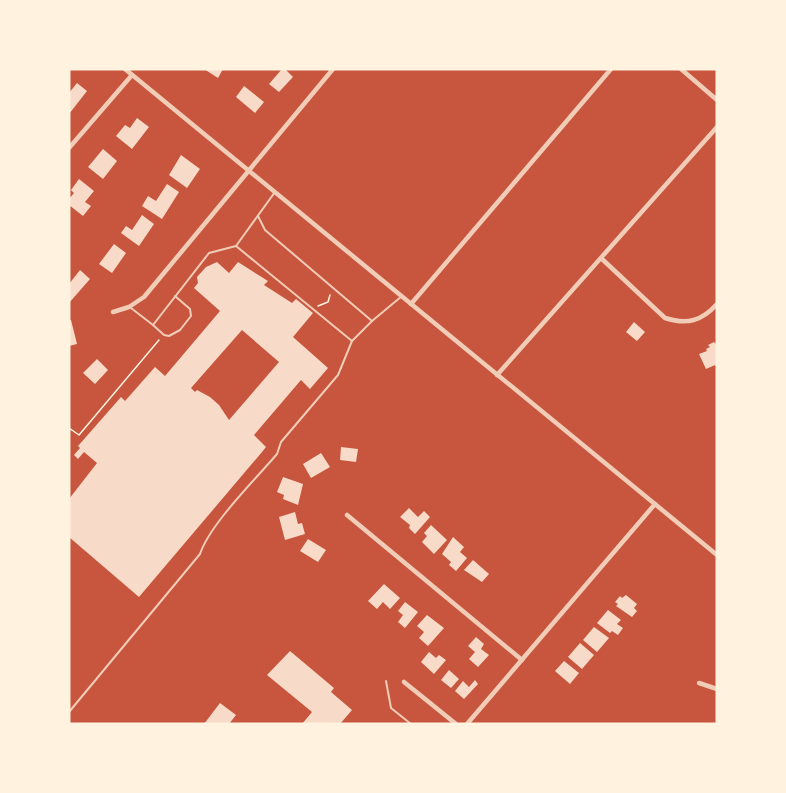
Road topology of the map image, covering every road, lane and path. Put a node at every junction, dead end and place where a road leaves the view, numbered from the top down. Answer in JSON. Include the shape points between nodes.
{"nodes":[{"id":1,"x":125,"y":69,"type":"edge"},
{"id":2,"x":333,"y":69,"type":"edge"},
{"id":3,"x":611,"y":69,"type":"edge"},
{"id":4,"x":681,"y":69,"type":"edge"},
{"id":5,"x":132,"y":75,"type":"junction"},
{"id":6,"x":717,"y":100,"type":"edge"},
{"id":7,"x":717,"y":128,"type":"edge"},
{"id":8,"x":69,"y":148,"type":"edge"},
{"id":9,"x":249,"y":171,"type":"junction"},
{"id":10,"x":275,"y":192,"type":"junction"},
{"id":11,"x":258,"y":216,"type":"junction"},
{"id":12,"x":236,"y":246,"type":"junction"},
{"id":13,"x":602,"y":259,"type":"junction"},
{"id":14,"x":331,"y":287,"type":"junction"},
{"id":15,"x":175,"y":296,"type":"junction"},
{"id":16,"x":402,"y":296,"type":"junction"},
{"id":17,"x":411,"y":304,"type":"junction"},
{"id":18,"x":717,"y":304,"type":"edge"},
{"id":19,"x":129,"y":307,"type":"junction"},
{"id":20,"x":315,"y":311,"type":"junction"},
{"id":21,"x":113,"y":312,"type":"dead end"},
{"id":22,"x":372,"y":321,"type":"junction"},
{"id":23,"x":153,"y":325,"type":"junction"},
{"id":24,"x":164,"y":335,"type":"junction"},
{"id":25,"x":352,"y":341,"type":"junction"},
{"id":26,"x":497,"y":375,"type":"junction"},
{"id":27,"x":69,"y":428,"type":"edge"},
{"id":28,"x":655,"y":504,"type":"junction"},
{"id":29,"x":347,"y":515,"type":"dead end"},
{"id":30,"x":717,"y":555,"type":"edge"},
{"id":31,"x":522,"y":660,"type":"junction"},
{"id":32,"x":386,"y":681,"type":"dead end"},
{"id":33,"x":404,"y":682,"type":"dead end"},
{"id":34,"x":699,"y":683,"type":"dead end"},
{"id":35,"x":717,"y":689,"type":"edge"},
{"id":36,"x":69,"y":712,"type":"edge"},
{"id":37,"x":411,"y":724,"type":"edge"},
{"id":38,"x":456,"y":724,"type":"edge"},
{"id":39,"x":467,"y":724,"type":"edge"}],
"edges":[{"from":1,"to":5,"type":"street"},
{"from":2,"to":9,"type":"street"},
{"from":3,"to":17,"type":"street"},
{"from":4,"to":6,"type":"street"},
{"from":5,"to":8,"type":"street"},
{"from":5,"to":9,"type":"street"},
{"from":7,"to":13,"type":"street"},
{"from":9,"to":10,"type":"street"},
{"from":9,"to":19,"type":"street","via":[[144,297]]},
{"from":10,"to":11,"type":"lane"},
{"from":10,"to":16,"type":"street"},
{"from":11,"to":12,"type":"lane"},
{"from":11,"to":14,"type":"lane","via":[[266,230]]},
{"from":12,"to":15,"type":"lane","via":[[209,253]]},
{"from":12,"to":20,"type":"lane"},
{"from":13,"to":18,"type":"street","via":[[665,318],[693,321]]},
{"from":13,"to":26,"type":"street"},
{"from":14,"to":20,"type":"path","via":[[328,302],[319,304]]},
{"from":14,"to":22,"type":"lane"},
{"from":15,"to":23,"type":"lane"},
{"from":15,"to":24,"type":"lane","via":[[190,309],[191,316],[173,336]]},
{"from":16,"to":17,"type":"street"},
{"from":16,"to":22,"type":"lane"},
{"from":17,"to":26,"type":"street"},
{"from":19,"to":21,"type":"street"},
{"from":19,"to":23,"type":"lane"},
{"from":20,"to":25,"type":"lane"},
{"from":22,"to":25,"type":"lane"},
{"from":23,"to":24,"type":"lane"},
{"from":24,"to":27,"type":"path","via":[[79,435]]},
{"from":25,"to":36,"type":"lane","via":[[338,375],[281,442],[277,454],[214,529],[200,554]]},
{"from":26,"to":28,"type":"street"},
{"from":28,"to":30,"type":"street"},
{"from":28,"to":31,"type":"street"},
{"from":29,"to":31,"type":"street"},
{"from":31,"to":39,"type":"street"},
{"from":32,"to":37,"type":"lane","via":[[391,708]]},
{"from":33,"to":38,"type":"street"},
{"from":34,"to":35,"type":"street"}]}
